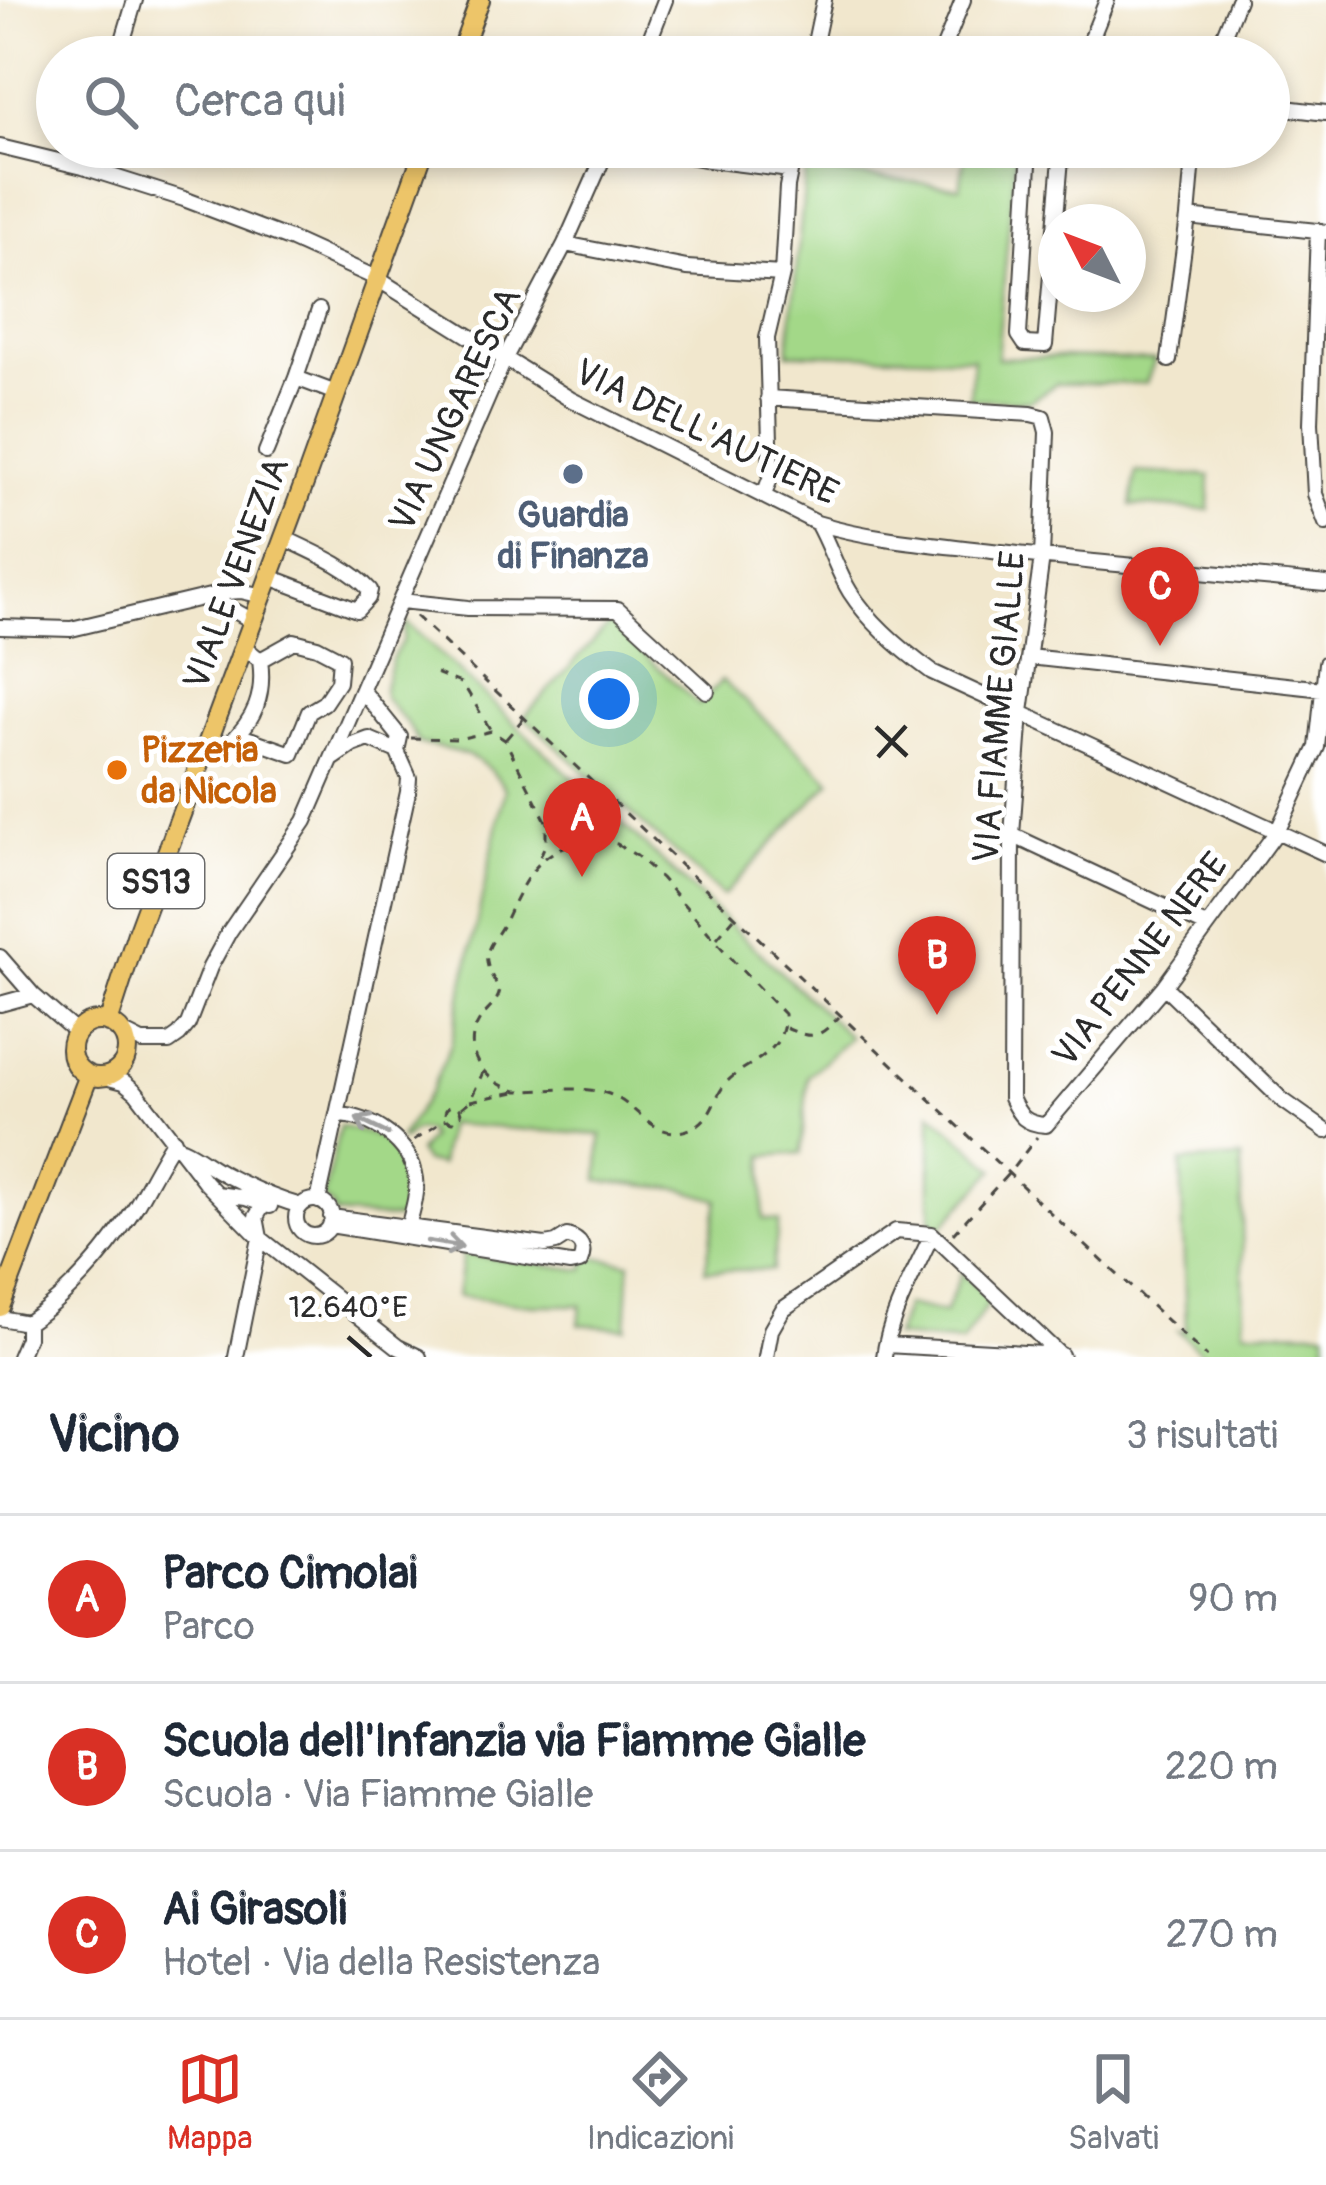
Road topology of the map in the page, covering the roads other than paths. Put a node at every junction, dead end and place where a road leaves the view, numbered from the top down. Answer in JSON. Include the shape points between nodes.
{"nodes":[{"id":1,"x":135,"y":0,"type":"edge"},
{"id":2,"x":480,"y":0,"type":"edge"},
{"id":3,"x":665,"y":0,"type":"edge"},
{"id":4,"x":824,"y":0,"type":"edge"},
{"id":5,"x":963,"y":0,"type":"edge"},
{"id":6,"x":1107,"y":0,"type":"edge"},
{"id":7,"x":1238,"y":0,"type":"edge"},
{"id":8,"x":124,"y":36,"type":"edge"},
{"id":9,"x":467,"y":36,"type":"edge"},
{"id":10,"x":651,"y":36,"type":"edge"},
{"id":11,"x":816,"y":36,"type":"edge"},
{"id":12,"x":948,"y":36,"type":"edge"},
{"id":13,"x":1092,"y":36,"type":"edge"},
{"id":14,"x":1223,"y":36,"type":"edge"},
{"id":15,"x":1290,"y":109,"type":"edge"},
{"id":16,"x":1326,"y":113,"type":"edge"},
{"id":17,"x":0,"y":147,"type":"edge"},
{"id":18,"x":36,"y":156,"type":"edge"},
{"id":19,"x":86,"y":168,"type":"edge"},
{"id":20,"x":417,"y":168,"type":"edge"},
{"id":21,"x":599,"y":168,"type":"edge"},
{"id":22,"x":774,"y":168,"type":"edge"},
{"id":23,"x":1029,"y":168,"type":"edge"},
{"id":24,"x":1060,"y":168,"type":"edge"},
{"id":25,"x":1192,"y":168,"type":"edge"},
{"id":26,"x":790,"y":170,"type":"joint"},
{"id":27,"x":1027,"y":200,"type":"junction"},
{"id":28,"x":1058,"y":201,"type":"junction"},
{"id":29,"x":1188,"y":218,"type":"junction"},
{"id":30,"x":1322,"y":232,"type":"edge"},
{"id":31,"x":566,"y":244,"type":"junction"},
{"id":32,"x":782,"y":274,"type":"junction"},
{"id":33,"x":376,"y":278,"type":"junction"},
{"id":34,"x":319,"y":310,"type":"dead end"},
{"id":35,"x":1320,"y":331,"type":"edge"},
{"id":36,"x":505,"y":358,"type":"junction"},
{"id":37,"x":1169,"y":360,"type":"dead end"},
{"id":38,"x":296,"y":378,"type":"junction"},
{"id":39,"x":336,"y":393,"type":"junction"},
{"id":40,"x":768,"y":398,"type":"junction"},
{"id":41,"x":1319,"y":398,"type":"edge"},
{"id":42,"x":266,"y":452,"type":"dead end"},
{"id":43,"x":764,"y":495,"type":"junction"},
{"id":44,"x":818,"y":523,"type":"junction"},
{"id":45,"x":1326,"y":524,"type":"edge"},
{"id":46,"x":284,"y":538,"type":"junction"},
{"id":47,"x":1042,"y":557,"type":"junction"},
{"id":48,"x":1326,"y":584,"type":"edge"},
{"id":49,"x":266,"y":586,"type":"junction"},
{"id":50,"x":205,"y":599,"type":"junction"},
{"id":51,"x":400,"y":601,"type":"junction"},
{"id":52,"x":253,"y":621,"type":"junction"},
{"id":53,"x":0,"y":627,"type":"edge"},
{"id":54,"x":244,"y":647,"type":"junction"},
{"id":55,"x":1029,"y":656,"type":"junction"},
{"id":56,"x":260,"y":660,"type":"junction"},
{"id":57,"x":1326,"y":663,"type":"edge"},
{"id":58,"x":1323,"y":689,"type":"edge"},
{"id":59,"x":362,"y":690,"type":"junction"},
{"id":60,"x":707,"y":692,"type":"dead end"},
{"id":61,"x":1021,"y":712,"type":"junction"},
{"id":62,"x":380,"y":715,"type":"junction"},
{"id":63,"x":351,"y":716,"type":"junction"},
{"id":64,"x":238,"y":735,"type":"junction"},
{"id":65,"x":369,"y":739,"type":"junction"},
{"id":66,"x":208,"y":741,"type":"junction"},
{"id":67,"x":399,"y":744,"type":"junction"},
{"id":68,"x":334,"y":759,"type":"junction"},
{"id":69,"x":1278,"y":830,"type":"junction"},
{"id":70,"x":1012,"y":835,"type":"junction"},
{"id":71,"x":1326,"y":854,"type":"edge"},
{"id":72,"x":1206,"y":926,"type":"junction"},
{"id":73,"x":0,"y":957,"type":"edge"},
{"id":74,"x":1164,"y":986,"type":"junction"},
{"id":75,"x":33,"y":994,"type":"junction"},
{"id":76,"x":0,"y":1004,"type":"edge"},
{"id":77,"x":114,"y":1027,"type":"junction"},
{"id":78,"x":76,"y":1033,"type":"junction"},
{"id":79,"x":97,"y":1076,"type":"junction"},
{"id":80,"x":337,"y":1115,"type":"junction"},
{"id":81,"x":1046,"y":1124,"type":"joint"},
{"id":82,"x":1326,"y":1131,"type":"edge"},
{"id":83,"x":176,"y":1143,"type":"junction"},
{"id":84,"x":217,"y":1194,"type":"junction"},
{"id":85,"x":317,"y":1201,"type":"junction"},
{"id":86,"x":264,"y":1204,"type":"junction"},
{"id":87,"x":298,"y":1210,"type":"junction"},
{"id":88,"x":330,"y":1221,"type":"junction"},
{"id":89,"x":408,"y":1228,"type":"junction"},
{"id":90,"x":260,"y":1238,"type":"junction"},
{"id":91,"x":938,"y":1239,"type":"junction"},
{"id":92,"x":0,"y":1307,"type":"edge"},
{"id":93,"x":0,"y":1318,"type":"edge"},
{"id":94,"x":27,"y":1323,"type":"junction"},
{"id":95,"x":885,"y":1351,"type":"edge"},
{"id":96,"x":1061,"y":1356,"type":"edge"},
{"id":97,"x":19,"y":1357,"type":"edge"},
{"id":98,"x":236,"y":1357,"type":"edge"},
{"id":99,"x":419,"y":1357,"type":"edge"},
{"id":100,"x":766,"y":1357,"type":"edge"}],
"edges":[{"from":1,"to":8,"type":"street"},
{"from":2,"to":9,"type":"main road"},
{"from":3,"to":10,"type":"street"},
{"from":4,"to":11,"type":"street"},
{"from":5,"to":12,"type":"street"},
{"from":6,"to":13,"type":"street"},
{"from":7,"to":14,"type":"street"},
{"from":15,"to":16,"type":"street"},
{"from":17,"to":18,"type":"street","name":"VIA DELL'AUTIERE"},
{"from":19,"to":33,"type":"street","name":"VIA DELL'AUTIERE"},
{"from":20,"to":33,"type":"main road","name":"VIALE VENEZIA","number":"SS13"},
{"from":21,"to":31,"type":"street","name":"VIA UNGARESCA"},
{"from":22,"to":26,"type":"street"},
{"from":23,"to":27,"type":"street"},
{"from":24,"to":28,"type":"street"},
{"from":25,"to":29,"type":"street"},
{"from":26,"to":32,"type":"street"},
{"from":27,"to":28,"type":"street"},
{"from":27,"to":28,"type":"street","via":[[1018,334],[1024,344],[1045,345]]},
{"from":29,"to":30,"type":"street"},
{"from":29,"to":37,"type":"street"},
{"from":30,"to":35,"type":"street"},
{"from":31,"to":32,"type":"street","via":[[687,268]]},
{"from":31,"to":36,"type":"street","name":"VIA UNGARESCA"},
{"from":32,"to":40,"type":"street","via":[[767,338]]},
{"from":33,"to":36,"type":"street","name":"VIA DELL'AUTIERE"},
{"from":33,"to":39,"type":"main road","name":"VIALE VENEZIA","number":"SS13"},
{"from":34,"to":38,"type":"street"},
{"from":35,"to":41,"type":"street"},
{"from":36,"to":43,"type":"street","name":"VIA DELL'AUTIERE"},
{"from":36,"to":51,"type":"street","name":"VIA UNGARESCA"},
{"from":38,"to":39,"type":"street"},
{"from":38,"to":42,"type":"street"},
{"from":39,"to":46,"type":"main road","name":"VIALE VENEZIA","number":"SS13"},
{"from":40,"to":43,"type":"street","via":[[771,476]]},
{"from":40,"to":47,"type":"street","name":"VIA FIAMME GIALLE","via":[[1043,418]]},
{"from":41,"to":45,"type":"street","via":[[1311,423],[1315,494]]},
{"from":43,"to":44,"type":"street","name":"VIA DELL'AUTIERE"},
{"from":44,"to":47,"type":"street","name":"VIA DELL'AUTIERE"},
{"from":44,"to":61,"type":"street","via":[[848,589],[901,647],[932,672]]},
{"from":46,"to":49,"type":"main road","name":"VIALE VENEZIA","number":"SS13"},
{"from":46,"to":49,"type":"street","via":[[365,584],[368,598],[357,610]]},
{"from":47,"to":48,"type":"street","name":"VIA DELL'AUTIERE"},
{"from":47,"to":55,"type":"street","name":"VIA FIAMME GIALLE"},
{"from":49,"to":50,"type":"street"},
{"from":49,"to":52,"type":"main road","name":"VIALE VENEZIA","number":"SS13"},
{"from":50,"to":52,"type":"street"},
{"from":50,"to":53,"type":"street","via":[[70,629]]},
{"from":51,"to":59,"type":"street","name":"VIA UNGARESCA"},
{"from":51,"to":60,"type":"street","via":[[618,609]]},
{"from":52,"to":54,"type":"main road","name":"VIALE VENEZIA","number":"SS13"},
{"from":54,"to":56,"type":"street"},
{"from":54,"to":66,"type":"main road","name":"VIALE VENEZIA","number":"SS13"},
{"from":55,"to":58,"type":"street"},
{"from":55,"to":61,"type":"street","name":"VIA FIAMME GIALLE"},
{"from":56,"to":64,"type":"street","via":[[264,686]]},
{"from":56,"to":64,"type":"street","via":[[294,641],[317,647],[340,659],[338,682],[309,712],[292,754]]},
{"from":57,"to":58,"type":"street","name":"VIA PENNE NERE"},
{"from":58,"to":69,"type":"street","name":"VIA PENNE NERE","via":[[1317,747]]},
{"from":59,"to":62,"type":"street"},
{"from":59,"to":63,"type":"street","name":"VIA UNGARESCA"},
{"from":61,"to":69,"type":"street"},
{"from":61,"to":70,"type":"street","name":"VIA FIAMME GIALLE"},
{"from":62,"to":63,"type":"street"},
{"from":62,"to":67,"type":"street"},
{"from":63,"to":65,"type":"street"},
{"from":63,"to":68,"type":"street","name":"VIA UNGARESCA"},
{"from":64,"to":66,"type":"street","via":[[229,744]]},
{"from":65,"to":67,"type":"street"},
{"from":65,"to":68,"type":"street"},
{"from":66,"to":77,"type":"main road","name":"VIALE VENEZIA","number":"SS13","via":[[136,934]]},
{"from":67,"to":80,"type":"street","via":[[408,792]]},
{"from":68,"to":77,"type":"street","name":"VIA UNGARESCA","via":[[305,821],[229,932],[179,1035],[142,1042]]},
{"from":69,"to":71,"type":"street"},
{"from":69,"to":72,"type":"street","name":"VIA PENNE NERE"},
{"from":70,"to":72,"type":"street"},
{"from":70,"to":81,"type":"street","name":"VIA FIAMME GIALLE","via":[[1011,1098],[1029,1124]]},
{"from":72,"to":74,"type":"street","name":"VIA PENNE NERE"},
{"from":73,"to":75,"type":"street"},
{"from":74,"to":81,"type":"street","name":"VIA PENNE NERE"},
{"from":74,"to":82,"type":"street","via":[[1281,1099]]},
{"from":75,"to":76,"type":"street"},
{"from":75,"to":78,"type":"street"},
{"from":77,"to":78,"type":"main road","via":[[91,1023]]},
{"from":77,"to":79,"type":"main road","name":"VIALE VENEZIA","number":"SS13","via":[[127,1045],[124,1061]]},
{"from":78,"to":79,"type":"main road","via":[[75,1064]]},
{"from":79,"to":83,"type":"street","via":[[136,1092]]},
{"from":79,"to":92,"type":"main road","name":"VIALE VENEZIA","number":"SS13"},
{"from":80,"to":85,"type":"street"},
{"from":89,"to":80,"type":"street","one_way":true,"via":[[416,1178],[402,1148],[374,1125]]},
{"from":83,"to":84,"type":"street"},
{"from":83,"to":87,"type":"street"},
{"from":83,"to":94,"type":"street","via":[[107,1246]]},
{"from":84,"to":86,"type":"street"},
{"from":84,"to":90,"type":"street"},
{"from":85,"to":87,"type":"street"},
{"from":85,"to":88,"type":"street"},
{"from":86,"to":87,"type":"street"},
{"from":86,"to":90,"type":"street","via":[[256,1217]]},
{"from":87,"to":88,"type":"street","via":[[301,1231],[311,1236]]},
{"from":88,"to":89,"type":"street"},
{"from":88,"to":89,"type":"street","one_way":true,"via":[[569,1264],[584,1254],[567,1236],[545,1245]]},
{"from":90,"to":98,"type":"street"},
{"from":90,"to":99,"type":"street"},
{"from":91,"to":95,"type":"street","via":[[897,1311]]},
{"from":91,"to":96,"type":"street"},
{"from":91,"to":100,"type":"street","via":[[896,1231],[783,1309]]},
{"from":93,"to":94,"type":"street"},
{"from":94,"to":97,"type":"street"},
{"from":95,"to":96,"type":"street"}]}
